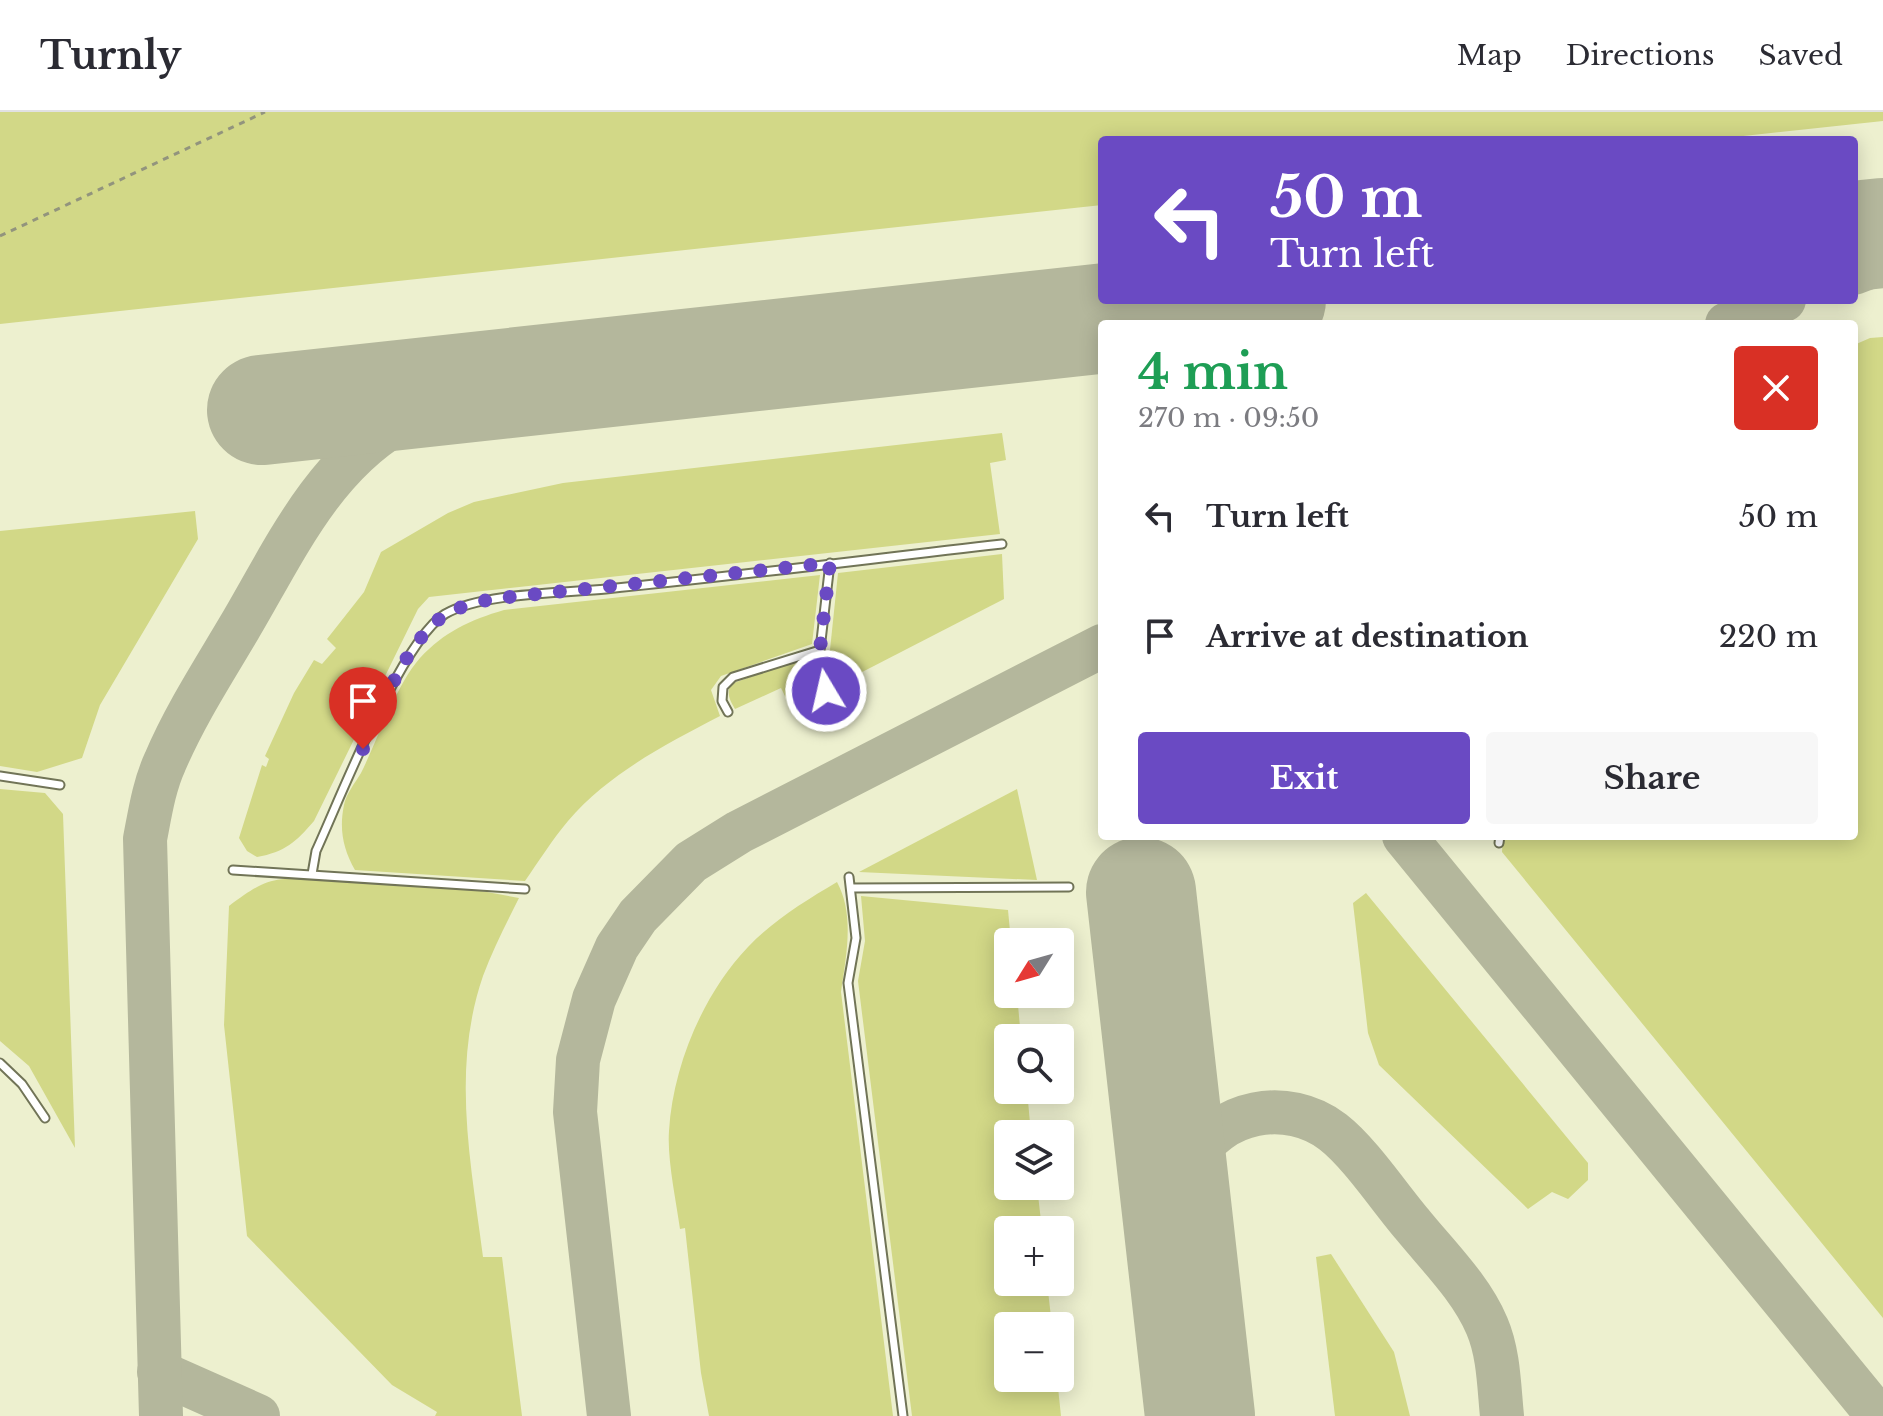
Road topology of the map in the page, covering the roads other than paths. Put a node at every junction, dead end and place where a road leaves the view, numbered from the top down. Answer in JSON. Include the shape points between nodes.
{"nodes":[{"id":1,"x":1002,"y":544,"type":"dead end"},
{"id":2,"x":830,"y":563,"type":"junction"},
{"id":3,"x":820,"y":650,"type":"junction"},
{"id":4,"x":826,"y":691,"type":"dead end"},
{"id":5,"x":728,"y":712,"type":"dead end"},
{"id":6,"x":0,"y":776,"type":"edge"},
{"id":7,"x":60,"y":785,"type":"dead end"},
{"id":8,"x":233,"y":870,"type":"dead end"},
{"id":9,"x":312,"y":874,"type":"junction"},
{"id":10,"x":849,"y":877,"type":"dead end"},
{"id":11,"x":1069,"y":887,"type":"dead end"},
{"id":12,"x":851,"y":888,"type":"junction"},
{"id":13,"x":525,"y":889,"type":"dead end"},
{"id":14,"x":0,"y":1063,"type":"edge"},
{"id":15,"x":45,"y":1118,"type":"dead end"},
{"id":16,"x":903,"y":1416,"type":"edge"}],
"edges":[{"from":1,"to":2,"type":"lane"},
{"from":2,"to":3,"type":"lane"},
{"from":2,"to":9,"type":"lane","via":[[490,599],[445,615],[415,646],[387,697],[316,851]]},
{"from":3,"to":4,"type":"lane"},
{"from":3,"to":5,"type":"lane","via":[[733,677],[723,687]]},
{"from":6,"to":7,"type":"lane"},
{"from":8,"to":9,"type":"lane"},
{"from":9,"to":13,"type":"lane"},
{"from":10,"to":12,"type":"lane"},
{"from":11,"to":12,"type":"lane"},
{"from":12,"to":16,"type":"lane","via":[[856,938],[848,983]]},
{"from":14,"to":15,"type":"lane"}]}
